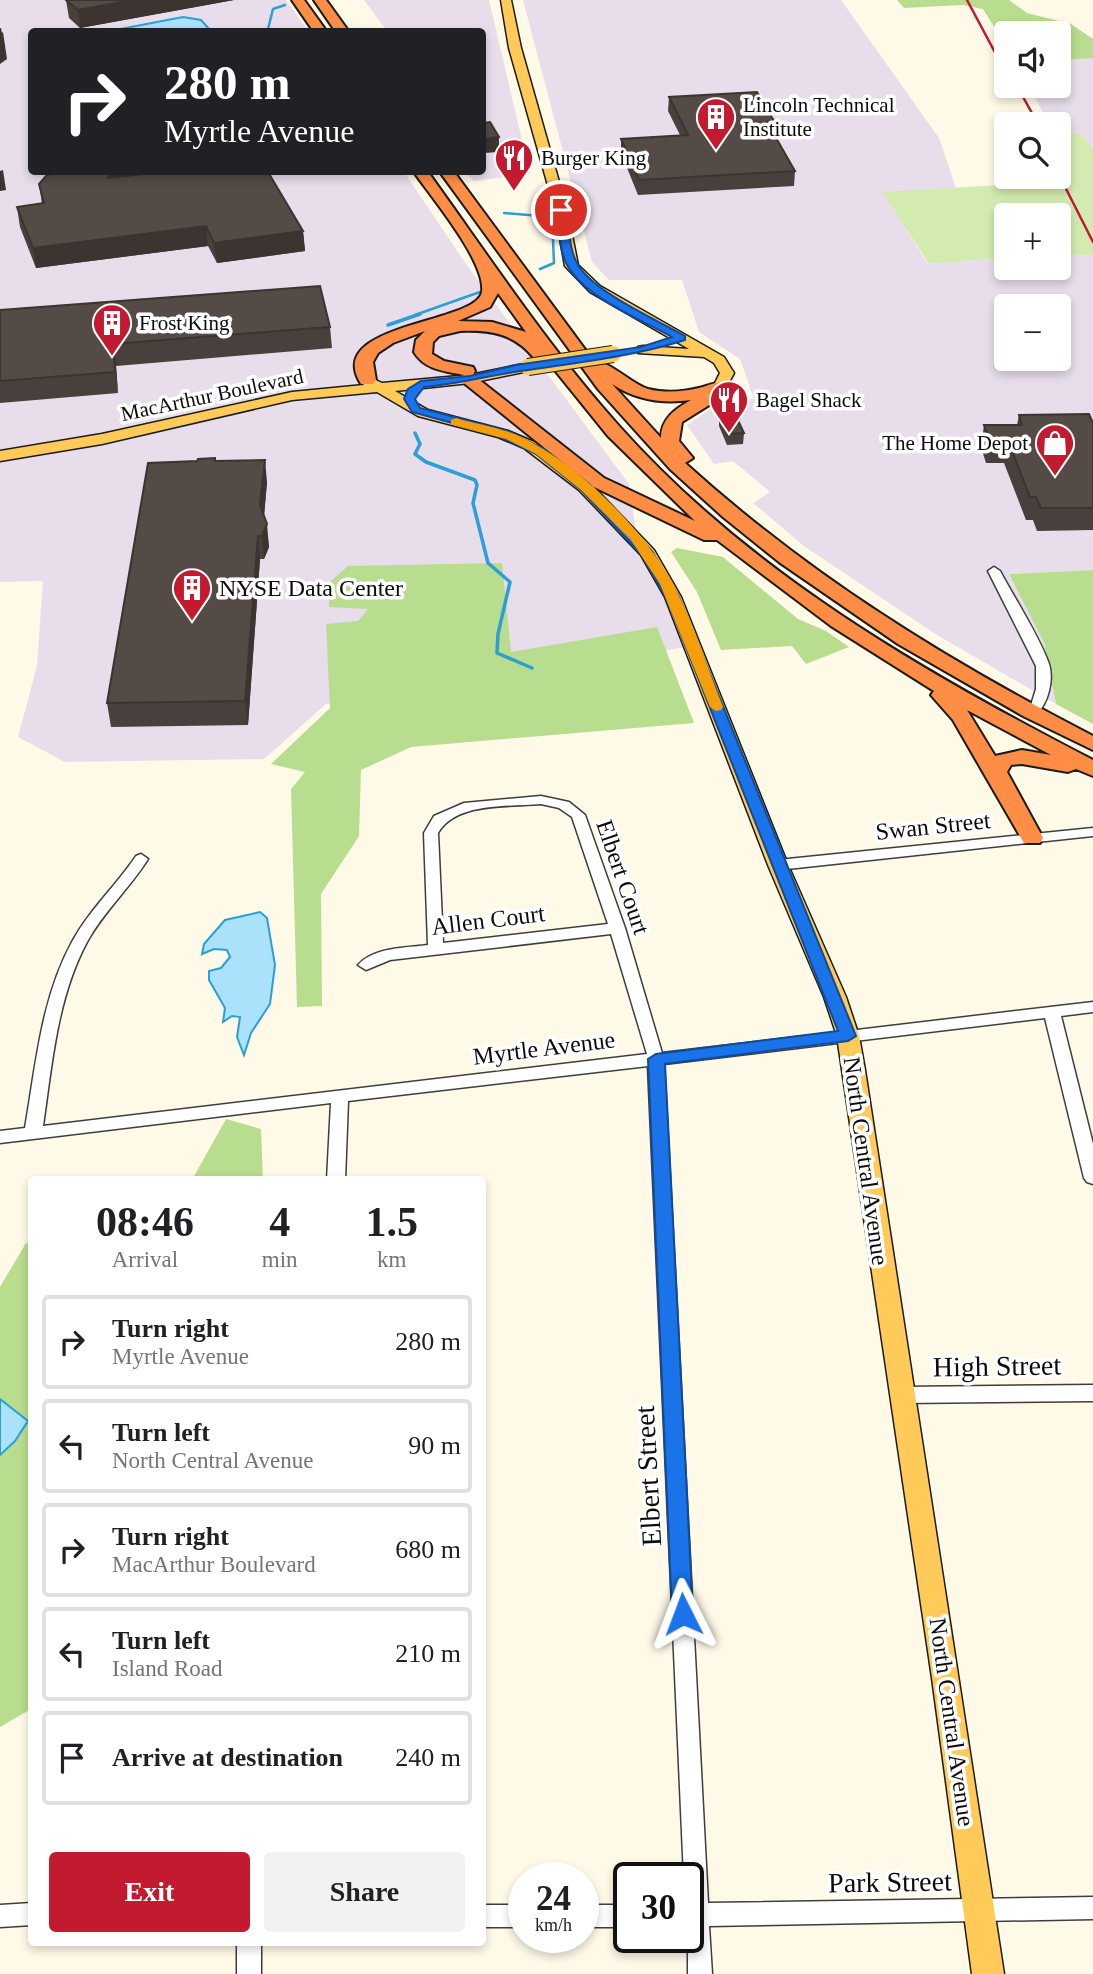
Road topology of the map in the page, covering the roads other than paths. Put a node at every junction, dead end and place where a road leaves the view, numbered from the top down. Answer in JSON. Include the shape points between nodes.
{"nodes":[{"id":1,"x":298,"y":0,"type":"edge"},
{"id":2,"x":320,"y":0,"type":"edge"},
{"id":3,"x":506,"y":0,"type":"edge"},
{"id":4,"x":318,"y":28,"type":"edge"},
{"id":5,"x":340,"y":28,"type":"edge"},
{"id":6,"x":423,"y":175,"type":"edge"},
{"id":7,"x":449,"y":175,"type":"edge"},
{"id":8,"x":484,"y":260,"type":"junction"},
{"id":9,"x":550,"y":313,"type":"junction"},
{"id":10,"x":642,"y":317,"type":"junction"},
{"id":11,"x":676,"y":335,"type":"junction"},
{"id":12,"x":639,"y":348,"type":"junction"},
{"id":13,"x":716,"y":358,"type":"junction"},
{"id":14,"x":469,"y":375,"type":"junction"},
{"id":15,"x":421,"y":384,"type":"junction"},
{"id":16,"x":574,"y":384,"type":"junction"},
{"id":17,"x":373,"y":386,"type":"junction"},
{"id":18,"x":720,"y":387,"type":"junction"},
{"id":19,"x":416,"y":410,"type":"junction"},
{"id":20,"x":479,"y":428,"type":"junction"},
{"id":21,"x":0,"y":443,"type":"edge"},
{"id":22,"x":0,"y":456,"type":"edge"},
{"id":23,"x":686,"y":473,"type":"junction"},
{"id":24,"x":749,"y":555,"type":"junction"},
{"id":25,"x":995,"y":571,"type":"dead end"},
{"id":26,"x":914,"y":670,"type":"junction"},
{"id":27,"x":1031,"y":712,"type":"junction"},
{"id":28,"x":1093,"y":744,"type":"edge"},
{"id":29,"x":1093,"y":771,"type":"edge"},
{"id":30,"x":996,"y":772,"type":"junction"},
{"id":31,"x":1093,"y":832,"type":"edge"},
{"id":32,"x":1032,"y":838,"type":"junction"},
{"id":33,"x":141,"y":859,"type":"dead end"},
{"id":34,"x":778,"y":865,"type":"junction"},
{"id":35,"x":617,"y":928,"type":"junction"},
{"id":36,"x":436,"y":949,"type":"junction"},
{"id":37,"x":366,"y":965,"type":"dead end"},
{"id":38,"x":1093,"y":1007,"type":"edge"},
{"id":39,"x":1052,"y":1012,"type":"junction"},
{"id":40,"x":848,"y":1036,"type":"junction"},
{"id":41,"x":656,"y":1059,"type":"junction"},
{"id":42,"x":340,"y":1097,"type":"junction"},
{"id":43,"x":33,"y":1133,"type":"junction"},
{"id":44,"x":0,"y":1137,"type":"edge"},
{"id":45,"x":336,"y":1176,"type":"edge"},
{"id":46,"x":1093,"y":1178,"type":"edge"},
{"id":47,"x":1093,"y":1393,"type":"edge"},
{"id":48,"x":903,"y":1395,"type":"junction"},
{"id":49,"x":690,"y":1862,"type":"edge"},
{"id":50,"x":1093,"y":1908,"type":"edge"},
{"id":51,"x":978,"y":1910,"type":"junction"},
{"id":52,"x":28,"y":1914,"type":"edge"},
{"id":53,"x":704,"y":1915,"type":"edge"},
{"id":54,"x":0,"y":1916,"type":"edge"},
{"id":55,"x":486,"y":1916,"type":"edge"},
{"id":56,"x":508,"y":1916,"type":"edge"},
{"id":57,"x":249,"y":1946,"type":"edge"},
{"id":58,"x":697,"y":1953,"type":"edge"},
{"id":59,"x":249,"y":1974,"type":"edge"},
{"id":60,"x":700,"y":1974,"type":"edge"},
{"id":61,"x":988,"y":1974,"type":"edge"}],
"edges":[{"from":1,"to":4,"type":"highway"},
{"from":2,"to":5,"type":"highway"},
{"from":3,"to":10,"type":"main road","via":[[572,266],[590,286]]},
{"from":6,"to":8,"type":"highway"},
{"from":7,"to":9,"type":"highway"},
{"from":8,"to":16,"type":"highway"},
{"from":8,"to":17,"type":"highway","via":[[490,289],[486,301],[377,346],[369,354],[363,374]]},
{"from":9,"to":18,"type":"highway","via":[[608,373],[637,391],[681,397]]},
{"from":9,"to":23,"type":"highway","via":[[628,414]]},
{"from":10,"to":11,"type":"main road"},
{"from":10,"to":12,"type":"main road","via":[[645,334]]},
{"from":11,"to":12,"type":"main road","name":"MacArthur Boulevard"},
{"from":11,"to":13,"type":"main road"},
{"from":12,"to":13,"type":"main road"},
{"from":12,"to":14,"type":"main road","name":"MacArthur Boulevard","bridge":true},
{"from":13,"to":18,"type":"main road","via":[[727,373]]},
{"from":14,"to":15,"type":"main road","name":"MacArthur Boulevard"},
{"from":14,"to":16,"type":"highway","via":[[430,361],[422,352],[424,342],[452,327],[499,327],[523,337]]},
{"from":14,"to":17,"type":"main road","name":"MacArthur Boulevard"},
{"from":14,"to":24,"type":"highway","via":[[598,482]]},
{"from":15,"to":17,"type":"main road","name":"MacArthur Boulevard"},
{"from":15,"to":19,"type":"main road","via":[[410,396]]},
{"from":16,"to":24,"type":"highway","via":[[648,467]]},
{"from":17,"to":19,"type":"main road","name":"North Central Avenue"},
{"from":17,"to":20,"type":"main road","name":"North Central Avenue","via":[[376,399],[404,414]]},
{"from":17,"to":21,"type":"main road","name":"MacArthur Boulevard","via":[[268,390],[95,428]]},
{"from":17,"to":22,"type":"main road","name":"MacArthur Boulevard","via":[[281,398],[109,438]]},
{"from":18,"to":23,"type":"highway","via":[[671,424],[670,442],[693,467]]},
{"from":19,"to":20,"type":"main road","name":"North Central Avenue"},
{"from":20,"to":34,"type":"main road","name":"North Central Avenue","via":[[517,439],[553,461],[607,508],[648,553],[673,597]]},
{"from":23,"to":27,"type":"highway","via":[[746,525],[844,598]]},
{"from":24,"to":26,"type":"highway"},
{"from":25,"to":27,"type":"street","via":[[1043,666],[1043,689]]},
{"from":26,"to":29,"type":"highway"},
{"from":26,"to":30,"type":"highway","via":[[962,717]]},
{"from":27,"to":28,"type":"highway"},
{"from":29,"to":30,"type":"highway","via":[[1022,757],[1003,760]]},
{"from":30,"to":32,"type":"highway"},
{"from":31,"to":32,"type":"street","name":"Swan Street"},
{"from":32,"to":34,"type":"street","name":"Swan Street"},
{"from":33,"to":43,"type":"street","via":[[81,939],[63,975]]},
{"from":34,"to":40,"type":"main road","name":"North Central Avenue"},
{"from":35,"to":36,"type":"street","name":"Allen Court"},
{"from":35,"to":36,"type":"street","name":"Elbert Court","via":[[581,821],[572,810],[541,800],[464,807],[439,819],[431,833]]},
{"from":35,"to":41,"type":"street","name":"Elbert Court"},
{"from":36,"to":37,"type":"street","name":"Allen Court","via":[[387,955]]},
{"from":38,"to":39,"type":"street","name":"Myrtle Avenue"},
{"from":39,"to":40,"type":"street","name":"Myrtle Avenue"},
{"from":39,"to":46,"type":"street"},
{"from":40,"to":41,"type":"street","name":"Myrtle Avenue"},
{"from":40,"to":48,"type":"main road","name":"North Central Avenue"},
{"from":41,"to":42,"type":"street","name":"Myrtle Avenue"},
{"from":41,"to":49,"type":"street","name":"Elbert Street"},
{"from":42,"to":43,"type":"street","name":"Myrtle Avenue"},
{"from":42,"to":45,"type":"street"},
{"from":43,"to":44,"type":"street","name":"Myrtle Avenue"},
{"from":47,"to":48,"type":"street","name":"High Street"},
{"from":48,"to":51,"type":"main road","name":"North Central Avenue"},
{"from":50,"to":51,"type":"street","name":"Park Street"},
{"from":51,"to":53,"type":"street","name":"Park Street"},
{"from":51,"to":61,"type":"main road","name":"North Central Avenue"},
{"from":52,"to":54,"type":"street"},
{"from":55,"to":56,"type":"street"},
{"from":57,"to":59,"type":"street"},
{"from":58,"to":60,"type":"street","name":"Elbert Street"}]}
